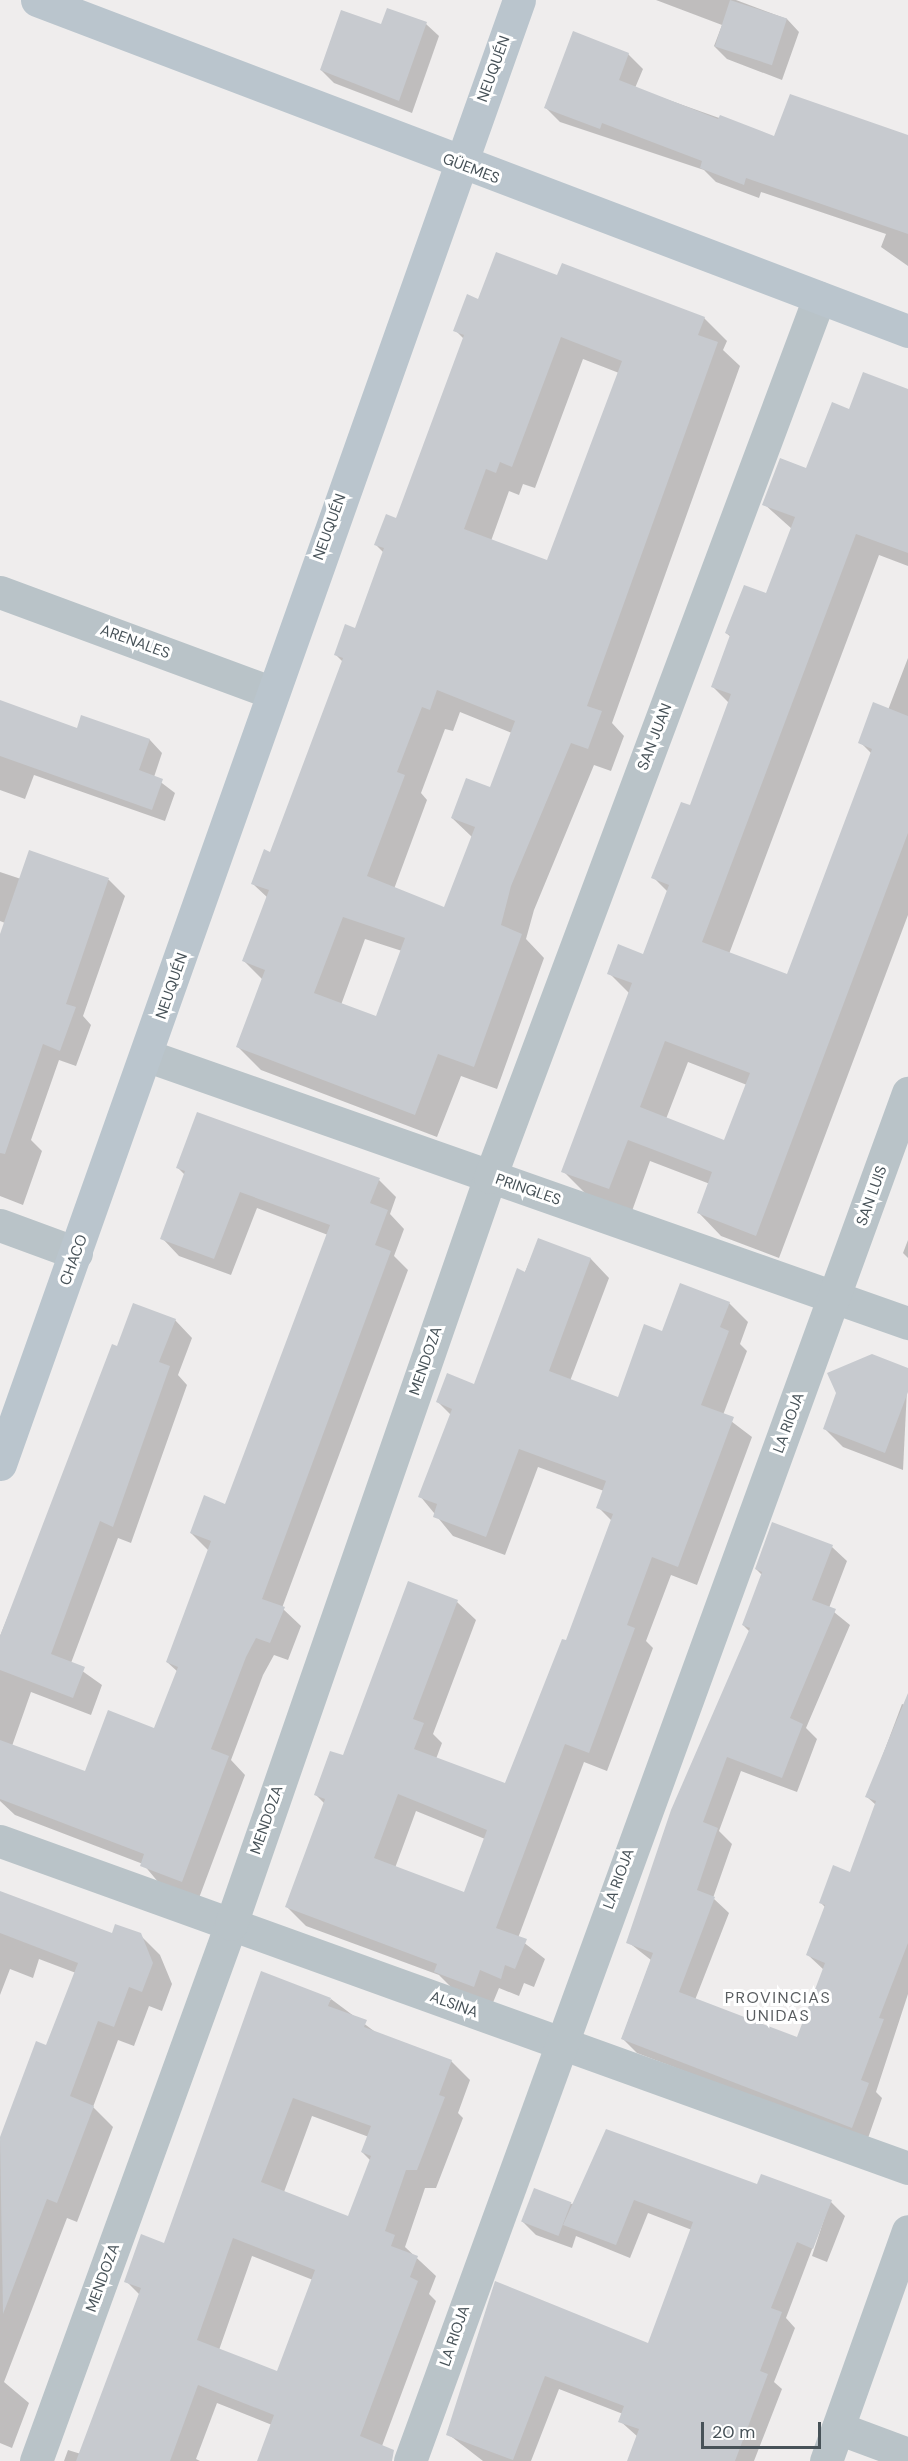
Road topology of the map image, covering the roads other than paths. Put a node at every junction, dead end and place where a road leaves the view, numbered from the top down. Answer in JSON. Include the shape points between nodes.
{"nodes":[{"id":1,"x":37,"y":0,"type":"edge"},
{"id":2,"x":519,"y":0,"type":"edge"},
{"id":3,"x":460,"y":165,"type":"junction"},
{"id":4,"x":819,"y":298,"type":"junction"},
{"id":5,"x":908,"y":331,"type":"edge"},
{"id":6,"x":0,"y":592,"type":"edge"},
{"id":7,"x":271,"y":692,"type":"junction"},
{"id":8,"x":148,"y":1056,"type":"junction"},
{"id":9,"x":908,"y":1093,"type":"edge"},
{"id":10,"x":490,"y":1176,"type":"junction"},
{"id":11,"x":0,"y":1225,"type":"edge"},
{"id":12,"x":76,"y":1253,"type":"junction"},
{"id":13,"x":835,"y":1299,"type":"junction"},
{"id":14,"x":908,"y":1323,"type":"edge"},
{"id":15,"x":0,"y":1464,"type":"edge"},
{"id":16,"x":0,"y":1841,"type":"edge"},
{"id":17,"x":231,"y":1924,"type":"junction"},
{"id":18,"x":558,"y":2043,"type":"junction"},
{"id":19,"x":908,"y":2168,"type":"edge"},
{"id":20,"x":908,"y":2231,"type":"edge"},
{"id":21,"x":838,"y":2428,"type":"junction"},
{"id":22,"x":908,"y":2454,"type":"edge"},
{"id":23,"x":36,"y":2461,"type":"edge"},
{"id":24,"x":410,"y":2461,"type":"edge"},
{"id":25,"x":826,"y":2461,"type":"edge"}],
"edges":[{"from":1,"to":3,"type":"main road","name":"GÜEMES"},
{"from":2,"to":3,"type":"main road","name":"NEUQUÉN"},
{"from":3,"to":4,"type":"main road","name":"GÜEMES"},
{"from":3,"to":7,"type":"main road","name":"NEUQUÉN"},
{"from":4,"to":5,"type":"main road","name":"GÜEMES"},
{"from":4,"to":10,"type":"street","name":"SAN JUAN"},
{"from":6,"to":7,"type":"street","name":"ARENALES"},
{"from":7,"to":8,"type":"main road","name":"NEUQUÉN"},
{"from":8,"to":10,"type":"street","name":"PRINGLES"},
{"from":8,"to":12,"type":"main road","name":"CHACO"},
{"from":9,"to":13,"type":"street","name":"SAN LUIS"},
{"from":10,"to":13,"type":"street","name":"PRINGLES"},
{"from":10,"to":17,"type":"street","name":"MENDOZA"},
{"from":11,"to":12,"type":"street"},
{"from":12,"to":15,"type":"main road","name":"CHACO"},
{"from":13,"to":14,"type":"street","name":"PRINGLES"},
{"from":13,"to":18,"type":"street","name":"LA RIOJA"},
{"from":16,"to":17,"type":"street","name":"ALSINA"},
{"from":17,"to":18,"type":"street","name":"ALSINA"},
{"from":17,"to":23,"type":"street","name":"MENDOZA"},
{"from":18,"to":19,"type":"street","name":"ALSINA"},
{"from":18,"to":24,"type":"street","name":"LA RIOJA"},
{"from":20,"to":21,"type":"street"},
{"from":21,"to":22,"type":"street"},
{"from":21,"to":25,"type":"street"}]}
